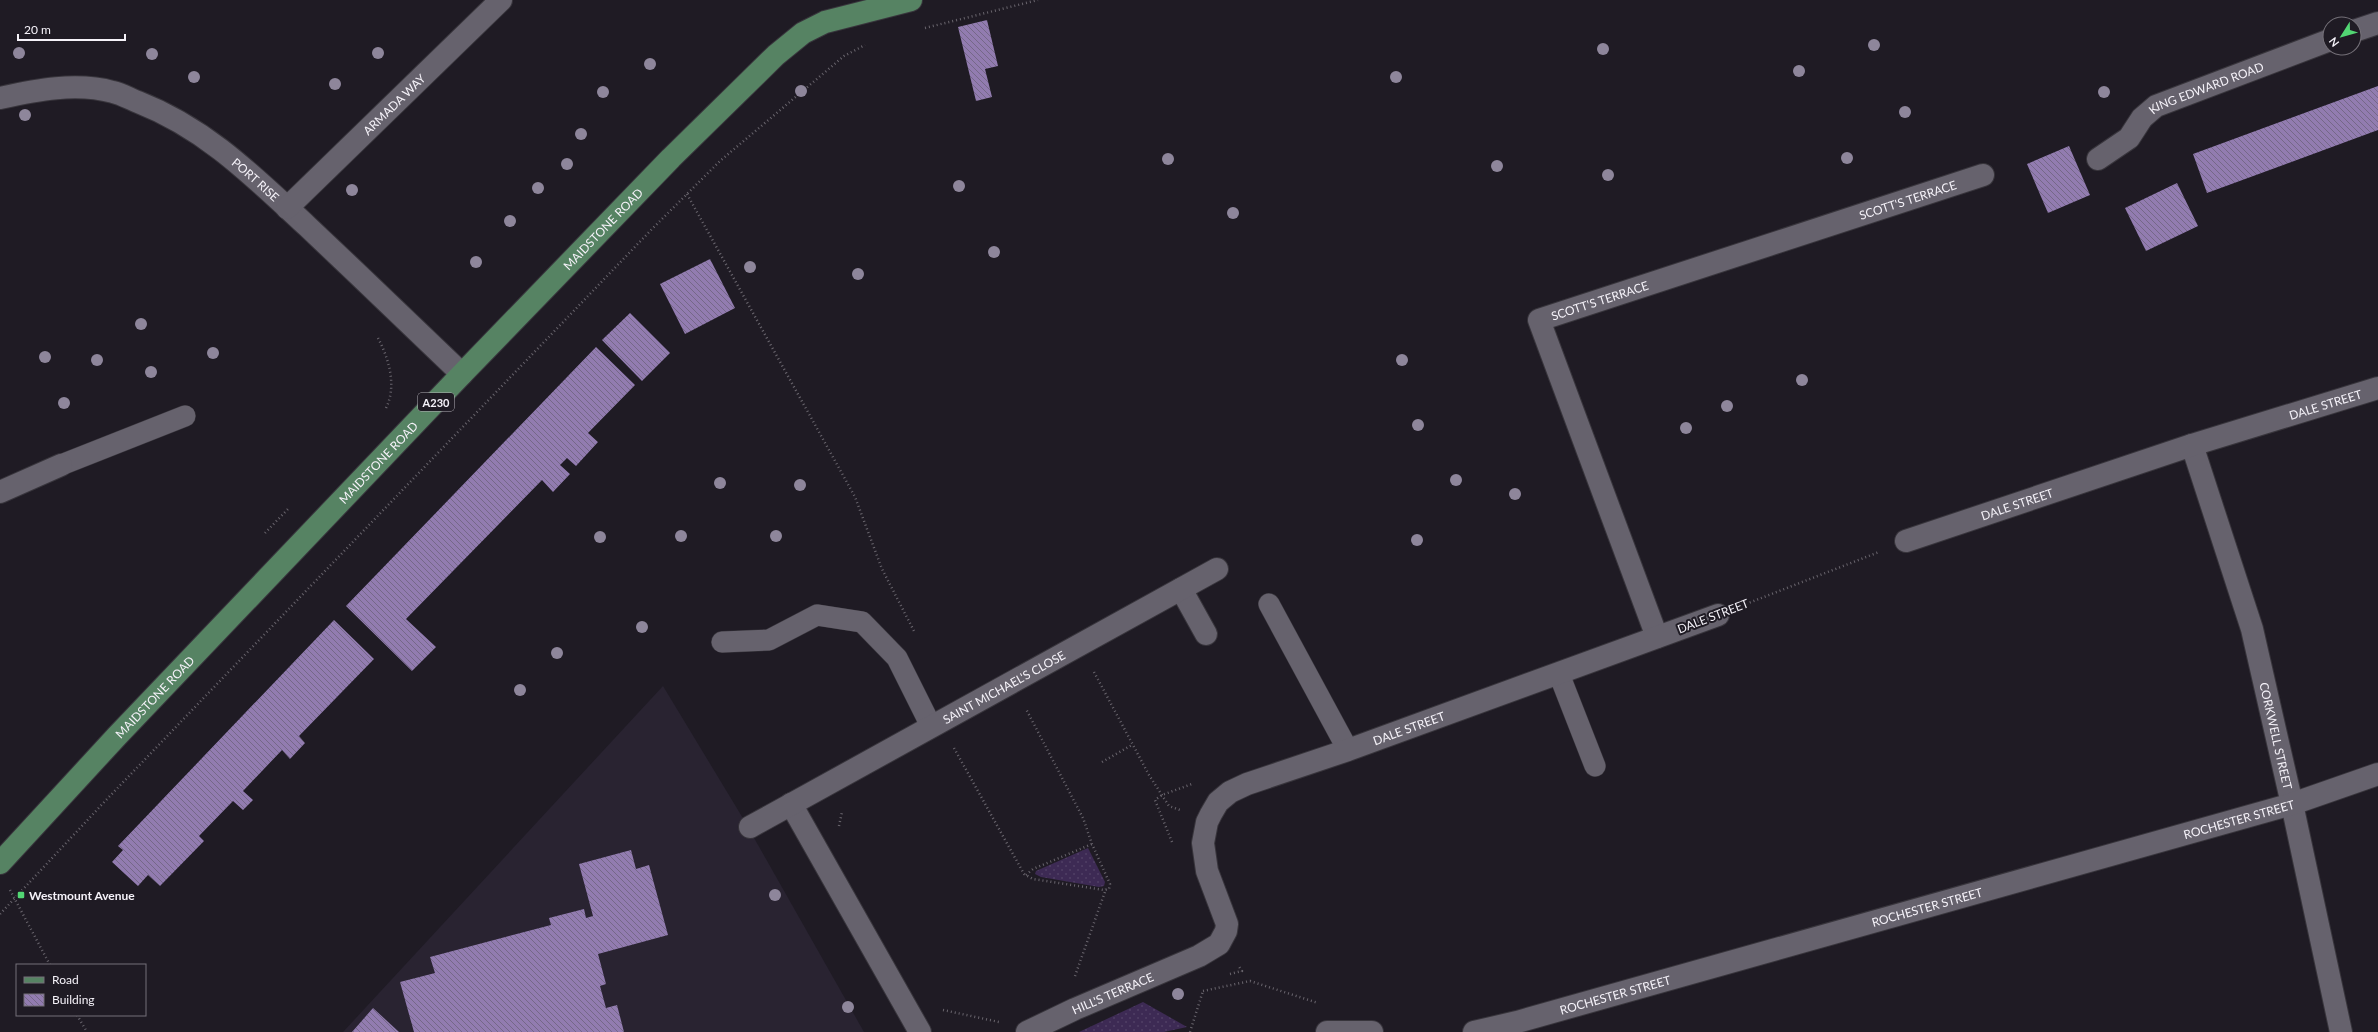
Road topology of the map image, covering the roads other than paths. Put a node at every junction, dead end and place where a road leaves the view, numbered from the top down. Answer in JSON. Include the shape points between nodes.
{"nodes":[{"id":1,"x":501,"y":0,"type":"edge"},
{"id":2,"x":911,"y":0,"type":"edge"},
{"id":3,"x":2378,"y":23,"type":"edge"},
{"id":4,"x":2362,"y":28,"type":"edge"},
{"id":5,"x":2322,"y":43,"type":"edge"},
{"id":6,"x":0,"y":98,"type":"edge"},
{"id":7,"x":2098,"y":159,"type":"dead end"},
{"id":8,"x":1983,"y":175,"type":"dead end"},
{"id":9,"x":287,"y":208,"type":"junction"},
{"id":10,"x":462,"y":374,"type":"junction"},
{"id":11,"x":2378,"y":388,"type":"edge"},
{"id":12,"x":185,"y":416,"type":"dead end"},
{"id":13,"x":2192,"y":445,"type":"junction"},
{"id":14,"x":61,"y":465,"type":"joint"},
{"id":15,"x":0,"y":492,"type":"edge"},
{"id":16,"x":1906,"y":541,"type":"road end"},
{"id":17,"x":1217,"y":569,"type":"dead end"},
{"id":18,"x":1181,"y":589,"type":"junction"},
{"id":19,"x":1269,"y":604,"type":"dead end"},
{"id":20,"x":1718,"y":615,"type":"road end"},
{"id":21,"x":1206,"y":634,"type":"dead end"},
{"id":22,"x":1657,"y":637,"type":"junction"},
{"id":23,"x":722,"y":642,"type":"dead end"},
{"id":24,"x":1558,"y":674,"type":"junction"},
{"id":25,"x":935,"y":724,"type":"junction"},
{"id":26,"x":1348,"y":750,"type":"junction"},
{"id":27,"x":1595,"y":766,"type":"dead end"},
{"id":28,"x":2378,"y":774,"type":"edge"},
{"id":29,"x":791,"y":804,"type":"junction"},
{"id":30,"x":2292,"y":804,"type":"junction"},
{"id":31,"x":750,"y":828,"type":"dead end"},
{"id":32,"x":0,"y":863,"type":"edge"},
{"id":33,"x":1199,"y":956,"type":"joint"},
{"id":34,"x":920,"y":1032,"type":"edge"},
{"id":35,"x":1027,"y":1032,"type":"edge"},
{"id":36,"x":1327,"y":1032,"type":"edge"},
{"id":37,"x":1337,"y":1032,"type":"edge"},
{"id":38,"x":1372,"y":1032,"type":"edge"},
{"id":39,"x":1479,"y":1032,"type":"edge"},
{"id":40,"x":2341,"y":1032,"type":"edge"}],
"edges":[{"from":1,"to":9,"type":"street","name":"ARMADA WAY"},
{"from":2,"to":10,"type":"main road","name":"MAIDSTONE ROAD","number":"A230","via":[[825,22],[803,34],[776,55],[682,147]]},
{"from":3,"to":4,"type":"street"},
{"from":5,"to":7,"type":"street","name":"KING EDWARD ROAD","via":[[2160,104],[2145,116],[2129,138]]},
{"from":6,"to":9,"type":"street","name":"PORT RISE","via":[[24,92],[64,88],[95,89],[124,95],[196,130]]},
{"from":8,"to":22,"type":"street","name":"SCOTT'S TERRACE","via":[[1539,320]]},
{"from":9,"to":10,"type":"street","name":"PORT RISE"},
{"from":10,"to":32,"type":"main road","name":"MAIDSTONE ROAD","number":"A230","via":[[117,736]]},
{"from":11,"to":13,"type":"street","name":"DALE STREET"},
{"from":12,"to":14,"type":"lane"},
{"from":13,"to":16,"type":"street","name":"DALE STREET"},
{"from":13,"to":30,"type":"street","name":"CORKWELL STREET","via":[[2252,629]]},
{"from":14,"to":15,"type":"street"},
{"from":17,"to":18,"type":"street","name":"SAINT MICHAEL'S CLOSE"},
{"from":18,"to":21,"type":"street"},
{"from":18,"to":25,"type":"street","name":"SAINT MICHAEL'S CLOSE"},
{"from":19,"to":26,"type":"lane"},
{"from":20,"to":22,"type":"street","name":"DALE STREET"},
{"from":22,"to":24,"type":"street","name":"DALE STREET"},
{"from":23,"to":25,"type":"lane","via":[[769,640],[817,614],[862,622],[897,658]]},
{"from":24,"to":26,"type":"street","name":"DALE STREET"},
{"from":24,"to":27,"type":"lane"},
{"from":25,"to":29,"type":"street","name":"SAINT MICHAEL'S CLOSE"},
{"from":26,"to":33,"type":"street","name":"DALE STREET","via":[[1240,787],[1226,795],[1215,808],[1204,834],[1204,858],[1227,924],[1219,944]]},
{"from":28,"to":30,"type":"street","name":"ROCHESTER STREET"},
{"from":29,"to":31,"type":"street","name":"SAINT MICHAEL'S CLOSE"},
{"from":29,"to":34,"type":"street"},
{"from":30,"to":39,"type":"street","name":"ROCHESTER STREET"},
{"from":30,"to":40,"type":"street","name":"CORKWELL STREET"},
{"from":33,"to":35,"type":"street","name":"HILL'S TERRACE","via":[[1074,1009]]},
{"from":36,"to":37,"type":"street"},
{"from":37,"to":38,"type":"street"}]}
